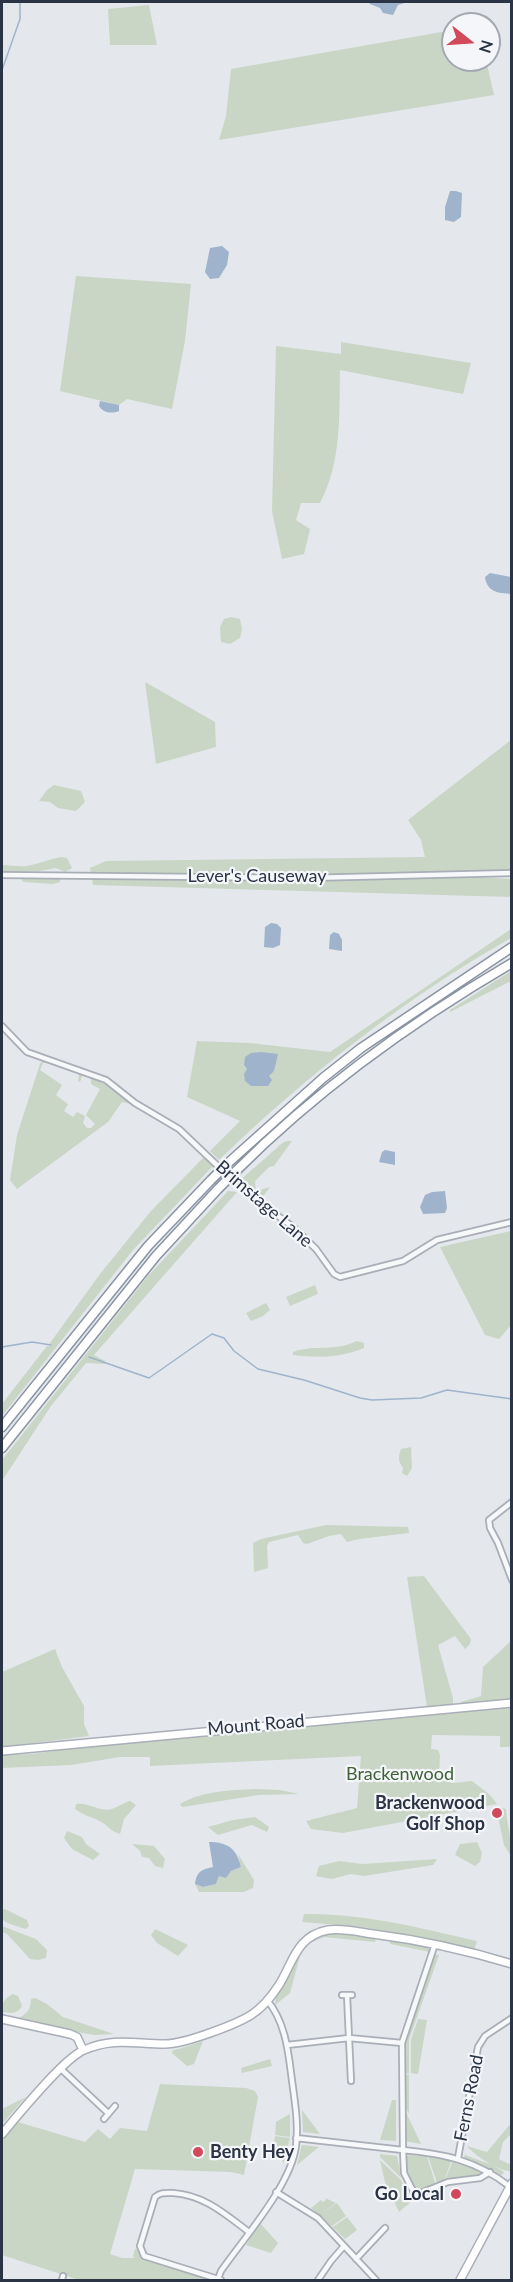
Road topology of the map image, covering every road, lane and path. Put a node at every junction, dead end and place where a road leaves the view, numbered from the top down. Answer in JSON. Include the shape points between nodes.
{"nodes":[{"id":1,"x":512,"y":873,"type":"edge"},
{"id":2,"x":2,"y":874,"type":"edge"},
{"id":3,"x":512,"y":947,"type":"edge"},
{"id":4,"x":512,"y":963,"type":"edge"},
{"id":5,"x":2,"y":1026,"type":"edge"},
{"id":6,"x":512,"y":1222,"type":"edge"},
{"id":7,"x":2,"y":1427,"type":"edge"},
{"id":8,"x":2,"y":1448,"type":"edge"},
{"id":9,"x":512,"y":1502,"type":"edge"},
{"id":10,"x":512,"y":1580,"type":"edge"},
{"id":11,"x":512,"y":1703,"type":"edge"},
{"id":12,"x":2,"y":1750,"type":"edge"},
{"id":13,"x":435,"y":1944,"type":"junction"},
{"id":14,"x":512,"y":1964,"type":"edge"},
{"id":15,"x":347,"y":1995,"type":"dead end"},
{"id":16,"x":267,"y":2000,"type":"junction"},
{"id":17,"x":512,"y":2018,"type":"edge"},
{"id":18,"x":2,"y":2019,"type":"edge"},
{"id":19,"x":349,"y":2037,"type":"junction"},
{"id":20,"x":402,"y":2043,"type":"junction"},
{"id":21,"x":287,"y":2045,"type":"junction"},
{"id":22,"x":83,"y":2050,"type":"junction"},
{"id":23,"x":61,"y":2069,"type":"junction"},
{"id":24,"x":351,"y":2081,"type":"dead end"},
{"id":25,"x":115,"y":2106,"type":"dead end"},
{"id":26,"x":108,"y":2113,"type":"junction"},
{"id":27,"x":104,"y":2119,"type":"dead end"},
{"id":28,"x":2,"y":2134,"type":"edge"},
{"id":29,"x":296,"y":2138,"type":"junction"},
{"id":30,"x":403,"y":2150,"type":"junction"},
{"id":31,"x":458,"y":2158,"type":"junction"},
{"id":32,"x":490,"y":2172,"type":"junction"},
{"id":33,"x":510,"y":2184,"type":"edge"},
{"id":34,"x":276,"y":2192,"type":"junction"},
{"id":35,"x":386,"y":2228,"type":"dead end"},
{"id":36,"x":249,"y":2232,"type":"junction"},
{"id":37,"x":344,"y":2246,"type":"junction"},
{"id":38,"x":356,"y":2259,"type":"junction"},
{"id":39,"x":220,"y":2280,"type":"edge"},
{"id":40,"x":318,"y":2280,"type":"edge"},
{"id":41,"x":376,"y":2280,"type":"edge"},
{"id":42,"x":460,"y":2280,"type":"edge"}],
"edges":[{"from":1,"to":2,"type":"street","name":"Lever's Causeway","via":[[307,878]]},
{"from":3,"to":7,"type":"highway","bridge":true,"via":[[361,1048],[228,1162],[148,1246]]},
{"from":4,"to":8,"type":"highway","bridge":true,"via":[[417,1022],[351,1071],[236,1171],[156,1256]]},
{"from":5,"to":6,"type":"street","name":"Brimstage Lane","via":[[27,1052],[106,1080],[179,1129],[243,1190],[316,1248],[340,1277],[403,1261],[436,1240]]},
{"from":9,"to":10,"type":"street","via":[[489,1520]]},
{"from":11,"to":12,"type":"street","name":"Mount Road"},
{"from":13,"to":14,"type":"street"},
{"from":13,"to":16,"type":"street","via":[[350,1930],[325,1931],[296,1951],[281,1983]]},
{"from":13,"to":20,"type":"street"},
{"from":15,"to":19,"type":"street"},
{"from":16,"to":21,"type":"street"},
{"from":16,"to":22,"type":"street","via":[[234,2024],[181,2042],[111,2042]]},
{"from":17,"to":31,"type":"street","name":"Ferns Road","via":[[485,2036],[478,2047]]},
{"from":18,"to":22,"type":"street","via":[[70,2034]]},
{"from":19,"to":20,"type":"street"},
{"from":19,"to":21,"type":"street"},
{"from":19,"to":24,"type":"street"},
{"from":20,"to":30,"type":"street"},
{"from":21,"to":29,"type":"street"},
{"from":22,"to":23,"type":"street"},
{"from":23,"to":26,"type":"street"},
{"from":23,"to":28,"type":"street"},
{"from":25,"to":26,"type":"street"},
{"from":26,"to":27,"type":"street"},
{"from":29,"to":30,"type":"street"},
{"from":29,"to":34,"type":"street","via":[[294,2155]]},
{"from":30,"to":31,"type":"street"},
{"from":30,"to":32,"type":"street","via":[[404,2173],[414,2193],[448,2182],[480,2178]]},
{"from":31,"to":32,"type":"street"},
{"from":32,"to":33,"type":"street"},
{"from":33,"to":42,"type":"street"},
{"from":34,"to":36,"type":"street"},
{"from":34,"to":37,"type":"street","via":[[318,2218]]},
{"from":35,"to":38,"type":"street"},
{"from":36,"to":39,"type":"street","via":[[221,2271]]},
{"from":36,"to":39,"type":"street","via":[[208,2201],[183,2194],[162,2193],[155,2198],[140,2246],[142,2253]]},
{"from":37,"to":38,"type":"street"},
{"from":37,"to":40,"type":"street"},
{"from":38,"to":41,"type":"street"}]}
